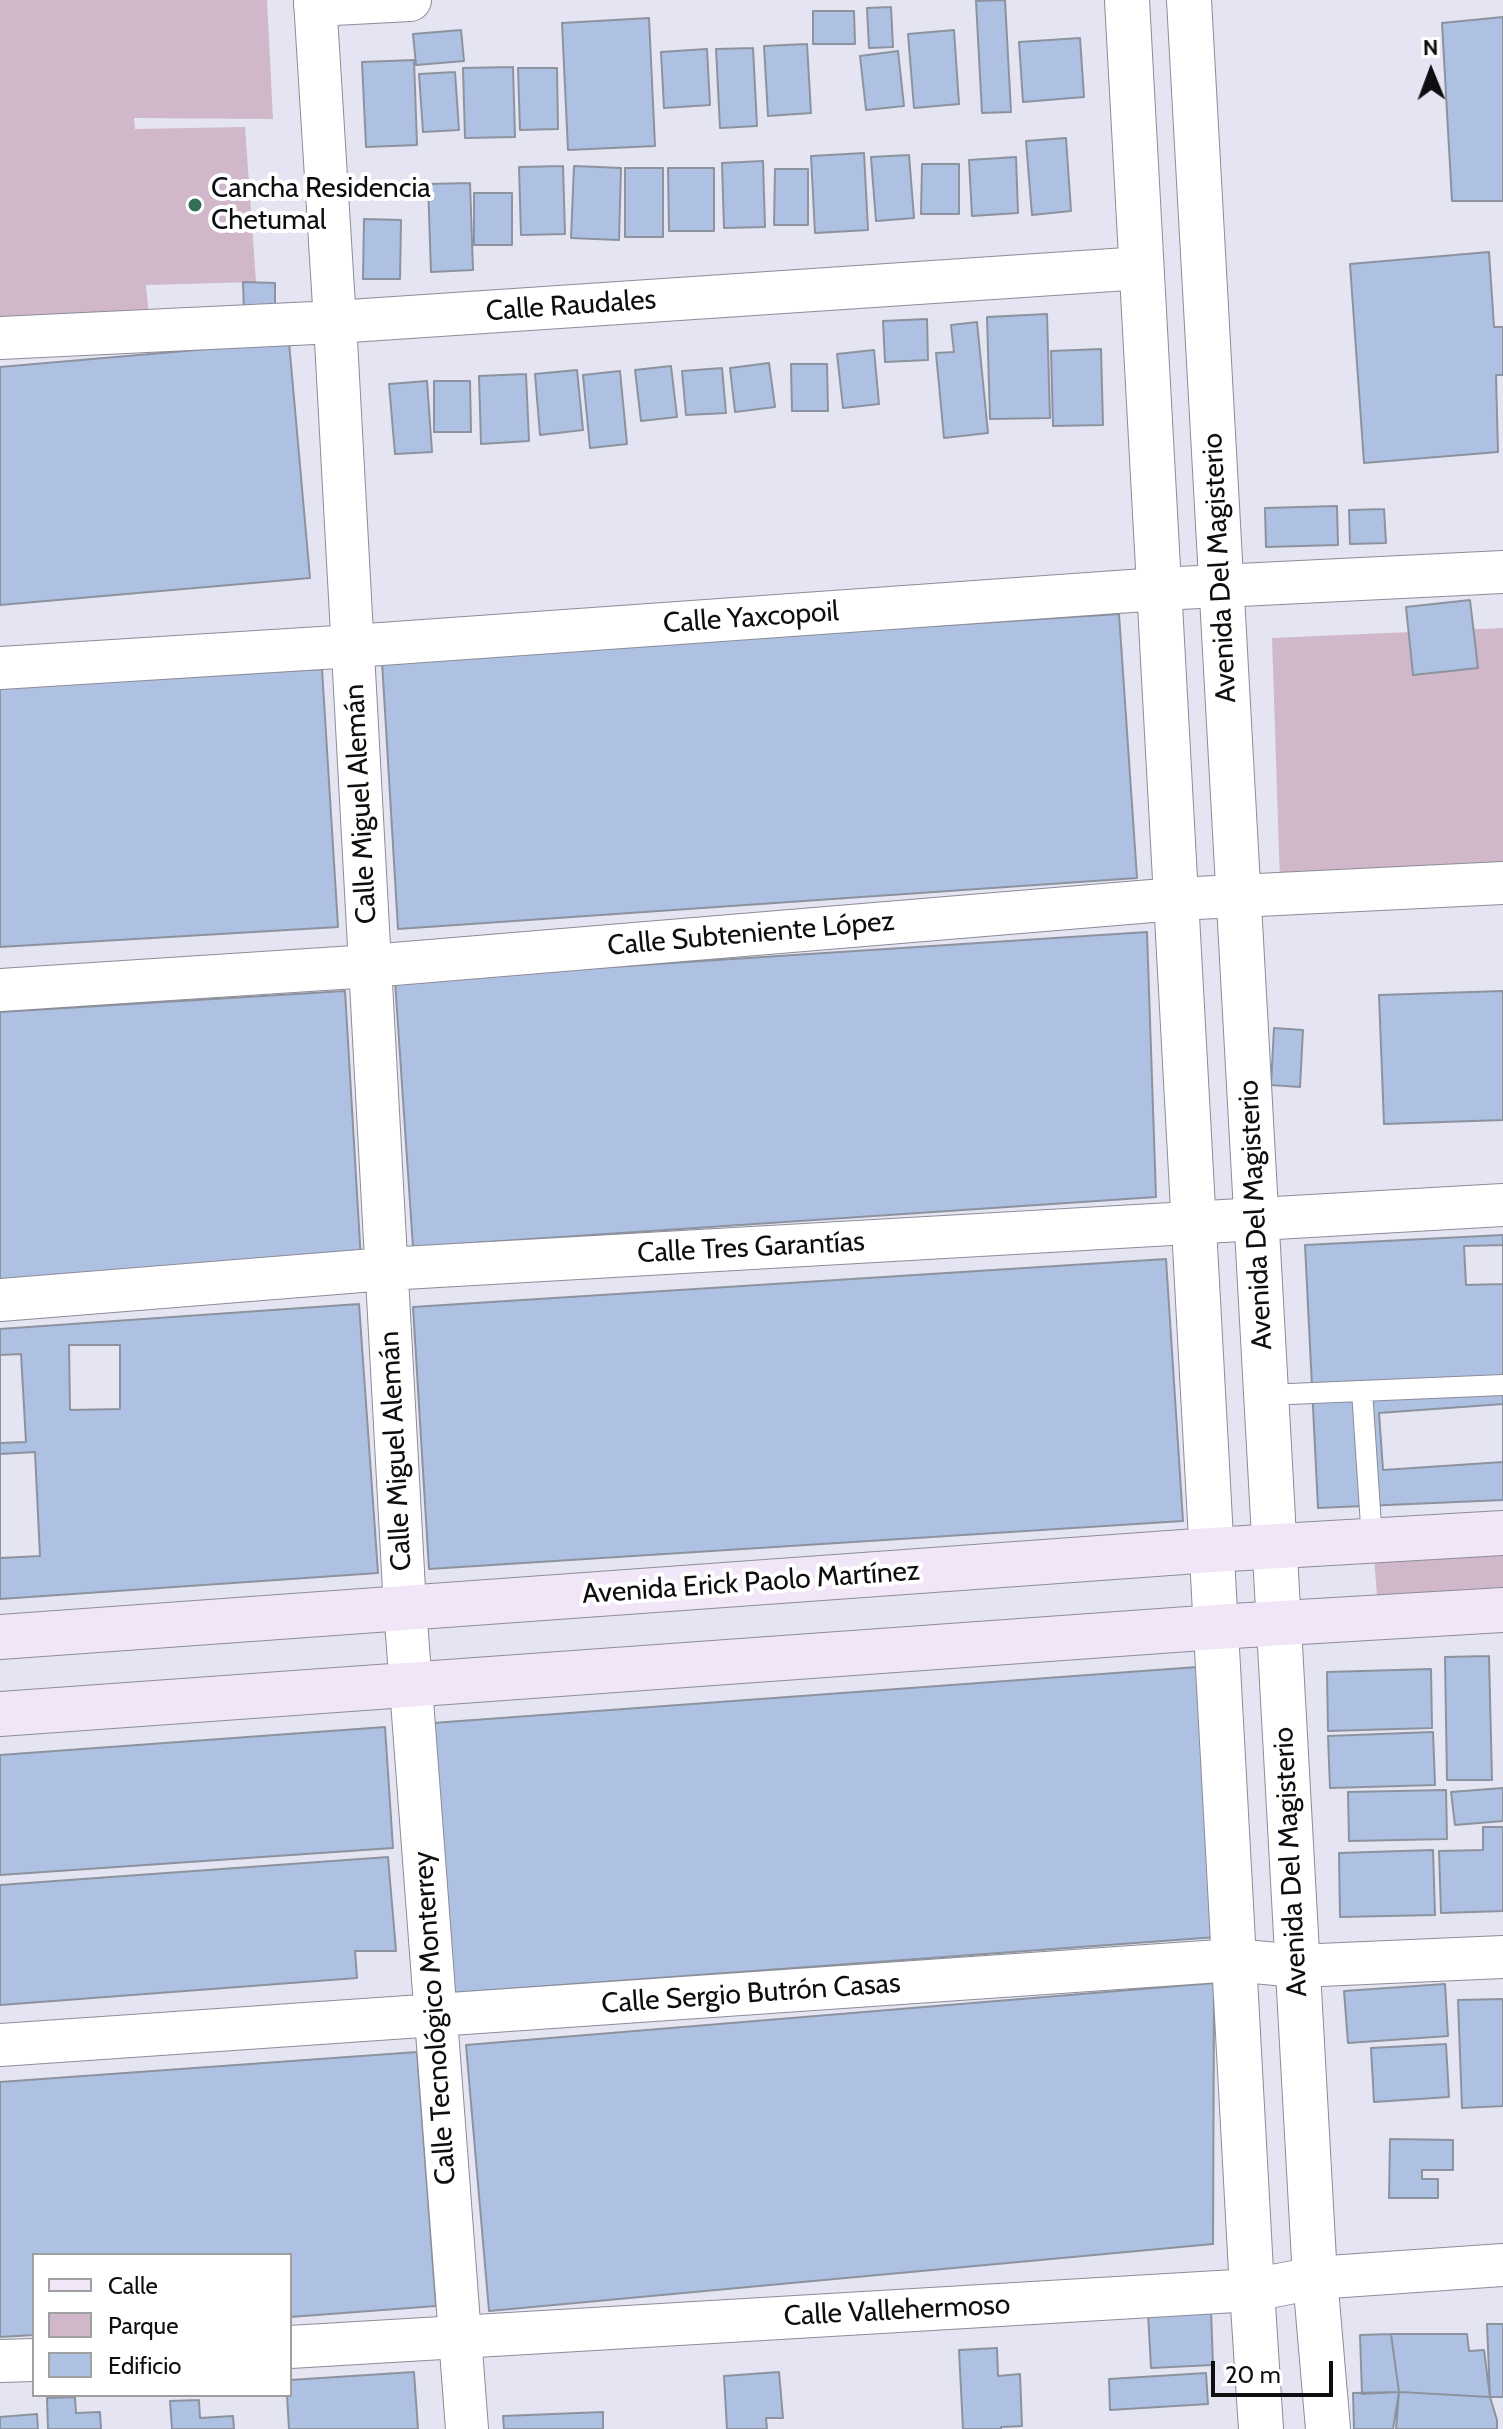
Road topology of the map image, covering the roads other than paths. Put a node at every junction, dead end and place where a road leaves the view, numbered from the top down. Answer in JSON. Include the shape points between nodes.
{"nodes":[{"id":1,"x":410,"y":0,"type":"edge"},
{"id":2,"x":1127,"y":0,"type":"edge"},
{"id":3,"x":1189,"y":0,"type":"edge"},
{"id":4,"x":315,"y":3,"type":"edge"},
{"id":5,"x":1142,"y":268,"type":"junction"},
{"id":6,"x":335,"y":322,"type":"junction"},
{"id":7,"x":0,"y":338,"type":"edge"},
{"id":8,"x":1503,"y":572,"type":"edge"},
{"id":9,"x":1221,"y":587,"type":"junction"},
{"id":10,"x":1159,"y":589,"type":"junction"},
{"id":11,"x":353,"y":646,"type":"junction"},
{"id":12,"x":0,"y":668,"type":"edge"},
{"id":13,"x":1503,"y":883,"type":"edge"},
{"id":14,"x":1238,"y":896,"type":"junction"},
{"id":15,"x":1176,"y":899,"type":"junction"},
{"id":16,"x":370,"y":966,"type":"junction"},
{"id":17,"x":0,"y":990,"type":"edge"},
{"id":18,"x":1503,"y":1205,"type":"edge"},
{"id":19,"x":1256,"y":1219,"type":"junction"},
{"id":20,"x":1193,"y":1224,"type":"junction"},
{"id":21,"x":386,"y":1269,"type":"junction"},
{"id":22,"x":0,"y":1300,"type":"edge"},
{"id":23,"x":1503,"y":1385,"type":"edge"},
{"id":24,"x":1362,"y":1391,"type":"junction"},
{"id":25,"x":1266,"y":1395,"type":"junction"},
{"id":26,"x":1503,"y":1533,"type":"edge"},
{"id":27,"x":1372,"y":1540,"type":"junction"},
{"id":28,"x":1274,"y":1546,"type":"junction"},
{"id":29,"x":1211,"y":1550,"type":"junction"},
{"id":30,"x":405,"y":1608,"type":"junction"},
{"id":31,"x":1503,"y":1610,"type":"edge"},
{"id":32,"x":1278,"y":1623,"type":"junction"},
{"id":33,"x":1216,"y":1627,"type":"junction"},
{"id":34,"x":0,"y":1637,"type":"edge"},
{"id":35,"x":412,"y":1684,"type":"junction"},
{"id":36,"x":0,"y":1714,"type":"edge"},
{"id":37,"x":1503,"y":1957,"type":"edge"},
{"id":38,"x":1234,"y":1960,"type":"junction"},
{"id":39,"x":1297,"y":1966,"type":"junction"},
{"id":40,"x":435,"y":2017,"type":"junction"},
{"id":41,"x":0,"y":2045,"type":"edge"},
{"id":42,"x":1503,"y":2265,"type":"edge"},
{"id":43,"x":1315,"y":2278,"type":"junction"},
{"id":44,"x":1252,"y":2290,"type":"junction"},
{"id":45,"x":459,"y":2338,"type":"junction"},
{"id":46,"x":292,"y":2347,"type":"edge"},
{"id":47,"x":32,"y":2360,"type":"edge"},
{"id":48,"x":0,"y":2361,"type":"edge"},
{"id":49,"x":467,"y":2429,"type":"edge"},
{"id":50,"x":1261,"y":2429,"type":"edge"},
{"id":51,"x":1328,"y":2429,"type":"edge"}],
"edges":[{"from":1,"to":4,"type":"street"},
{"from":2,"to":5,"type":"street"},
{"from":3,"to":9,"type":"street","name":"Avenida Del Magisterio"},
{"from":4,"to":6,"type":"street","name":"Calle Miguel Alemán"},
{"from":5,"to":6,"type":"street","name":"Calle Raudales"},
{"from":5,"to":10,"type":"street"},
{"from":6,"to":7,"type":"street","name":"Calle Raudales"},
{"from":6,"to":11,"type":"street","name":"Calle Miguel Alemán"},
{"from":8,"to":9,"type":"street","name":"Calle Yaxcopoil"},
{"from":9,"to":10,"type":"street","name":"Calle Yaxcopoil"},
{"from":9,"to":14,"type":"street","name":"Avenida Del Magisterio"},
{"from":10,"to":11,"type":"street","name":"Calle Yaxcopoil"},
{"from":10,"to":15,"type":"street"},
{"from":11,"to":12,"type":"street","name":"Calle Yaxcopoil"},
{"from":11,"to":16,"type":"street","name":"Calle Miguel Alemán"},
{"from":13,"to":14,"type":"street","name":"Calle Subteniente López"},
{"from":14,"to":15,"type":"street","name":"Calle Subteniente López"},
{"from":14,"to":19,"type":"street","name":"Avenida Del Magisterio"},
{"from":15,"to":16,"type":"street","name":"Calle Subteniente López"},
{"from":15,"to":20,"type":"street"},
{"from":16,"to":17,"type":"street","name":"Calle Subteniente López"},
{"from":16,"to":21,"type":"street","name":"Calle Miguel Alemán"},
{"from":18,"to":19,"type":"street","name":"Calle Tres Garantías"},
{"from":19,"to":20,"type":"street","name":"Calle Tres Garantías"},
{"from":19,"to":25,"type":"street","name":"Avenida Del Magisterio"},
{"from":20,"to":21,"type":"street","name":"Calle Tres Garantías"},
{"from":20,"to":29,"type":"street"},
{"from":21,"to":22,"type":"street","name":"Calle Tres Garantías"},
{"from":21,"to":30,"type":"street","name":"Calle Miguel Alemán"},
{"from":23,"to":24,"type":"lane"},
{"from":24,"to":25,"type":"lane"},
{"from":24,"to":27,"type":"lane"},
{"from":25,"to":28,"type":"street","name":"Avenida Del Magisterio"},
{"from":26,"to":27,"type":"main road","name":"Avenida Erick Paolo Martínez"},
{"from":27,"to":28,"type":"main road","name":"Avenida Erick Paolo Martínez"},
{"from":28,"to":29,"type":"main road","name":"Avenida Erick Paolo Martínez"},
{"from":28,"to":32,"type":"street","name":"Avenida Del Magisterio"},
{"from":29,"to":30,"type":"main road","name":"Avenida Erick Paolo Martínez"},
{"from":29,"to":33,"type":"street"},
{"from":30,"to":34,"type":"main road","name":"Avenida Erick Paolo Martínez"},
{"from":30,"to":35,"type":"street","name":"Calle Tecnológico Monterrey"},
{"from":31,"to":32,"type":"main road"},
{"from":32,"to":33,"type":"main road"},
{"from":32,"to":39,"type":"street","name":"Avenida Del Magisterio"},
{"from":33,"to":35,"type":"main road"},
{"from":33,"to":38,"type":"street"},
{"from":35,"to":36,"type":"main road"},
{"from":35,"to":40,"type":"street","name":"Calle Tecnológico Monterrey"},
{"from":37,"to":39,"type":"street","name":"Calle Sergio Butrón Casas"},
{"from":38,"to":39,"type":"street","name":"Calle Sergio Butrón Casas"},
{"from":38,"to":40,"type":"street","name":"Calle Sergio Butrón Casas"},
{"from":38,"to":44,"type":"street"},
{"from":39,"to":43,"type":"street","name":"Avenida Del Magisterio"},
{"from":40,"to":41,"type":"street","name":"Calle Sergio Butrón Casas"},
{"from":40,"to":45,"type":"street","name":"Calle Tecnológico Monterrey"},
{"from":42,"to":43,"type":"street","name":"Calle Vallehermoso"},
{"from":43,"to":44,"type":"street","name":"Calle Vallehermoso"},
{"from":43,"to":51,"type":"street","name":"Avenida Del Magisterio"},
{"from":44,"to":45,"type":"street","name":"Calle Vallehermoso"},
{"from":44,"to":50,"type":"street"},
{"from":45,"to":46,"type":"street","name":"Calle Vallehermoso"},
{"from":45,"to":49,"type":"street","name":"Calle Tecnológico Monterrey"},
{"from":47,"to":48,"type":"street"}]}
